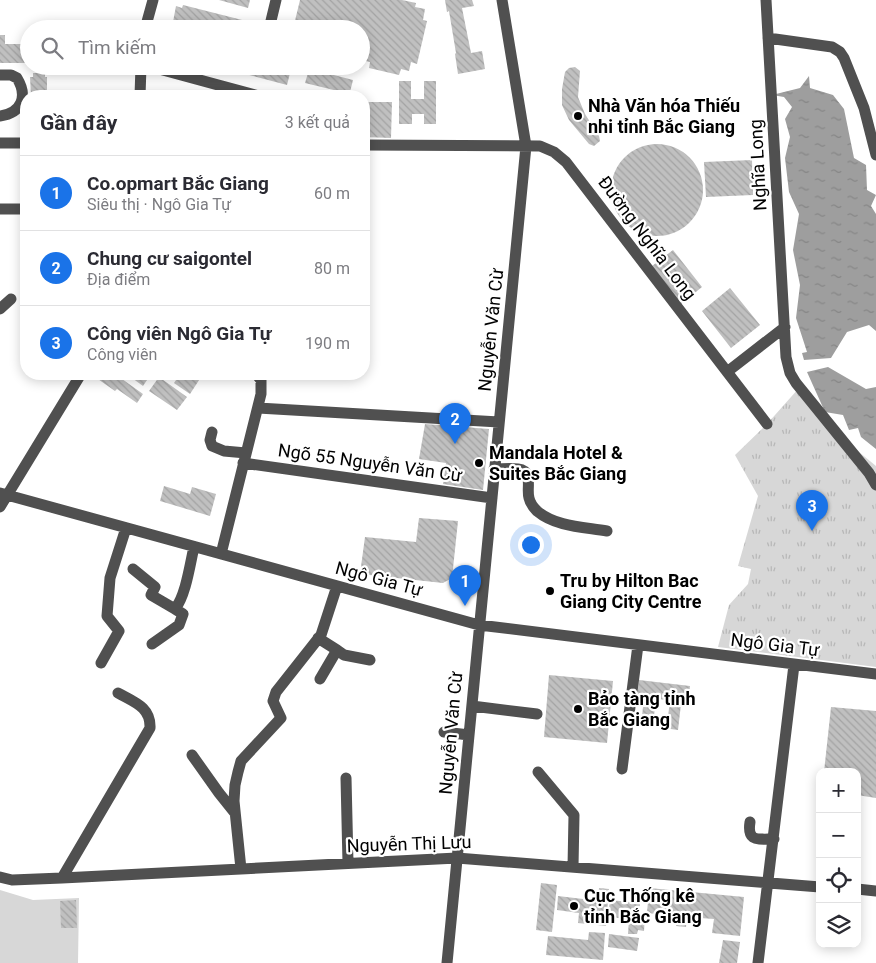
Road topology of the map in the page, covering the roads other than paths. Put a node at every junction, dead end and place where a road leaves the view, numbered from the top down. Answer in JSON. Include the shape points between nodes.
{"nodes":[{"id":1,"x":153,"y":0,"type":"edge"},
{"id":2,"x":276,"y":0,"type":"edge"},
{"id":3,"x":502,"y":0,"type":"edge"},
{"id":4,"x":766,"y":0,"type":"edge"},
{"id":5,"x":147,"y":20,"type":"edge"},
{"id":6,"x":271,"y":20,"type":"edge"},
{"id":7,"x":768,"y":38,"type":"junction"},
{"id":8,"x":0,"y":75,"type":"edge"},
{"id":9,"x":141,"y":75,"type":"edge"},
{"id":10,"x":181,"y":75,"type":"edge"},
{"id":11,"x":22,"y":90,"type":"edge"},
{"id":12,"x":140,"y":90,"type":"edge"},
{"id":13,"x":237,"y":90,"type":"edge"},
{"id":14,"x":20,"y":104,"type":"edge"},
{"id":15,"x":876,"y":105,"type":"edge"},
{"id":16,"x":864,"y":108,"type":"junction"},
{"id":17,"x":0,"y":116,"type":"edge"},
{"id":18,"x":0,"y":143,"type":"edge"},
{"id":19,"x":20,"y":143,"type":"edge"},
{"id":20,"x":370,"y":145,"type":"edge"},
{"id":21,"x":526,"y":146,"type":"junction"},
{"id":22,"x":876,"y":155,"type":"edge"},
{"id":23,"x":0,"y":209,"type":"edge"},
{"id":24,"x":20,"y":209,"type":"edge"},
{"id":25,"x":11,"y":299,"type":"dead end"},
{"id":26,"x":0,"y":309,"type":"edge"},
{"id":27,"x":785,"y":327,"type":"junction"},
{"id":28,"x":727,"y":372,"type":"junction"},
{"id":29,"x":77,"y":380,"type":"edge"},
{"id":30,"x":261,"y":380,"type":"edge"},
{"id":31,"x":258,"y":408,"type":"junction"},
{"id":32,"x":499,"y":422,"type":"junction"},
{"id":33,"x":767,"y":424,"type":"dead end"},
{"id":34,"x":212,"y":432,"type":"dead end"},
{"id":35,"x":245,"y":458,"type":"junction"},
{"id":36,"x":494,"y":469,"type":"junction"},
{"id":37,"x":876,"y":485,"type":"edge"},
{"id":38,"x":3,"y":494,"type":"edge"},
{"id":39,"x":492,"y":498,"type":"junction"},
{"id":40,"x":0,"y":507,"type":"edge"},
{"id":41,"x":126,"y":528,"type":"junction"},
{"id":42,"x":607,"y":531,"type":"dead end"},
{"id":43,"x":194,"y":547,"type":"junction"},
{"id":44,"x":221,"y":554,"type":"junction"},
{"id":45,"x":133,"y":569,"type":"dead end"},
{"id":46,"x":337,"y":586,"type":"junction"},
{"id":47,"x":175,"y":609,"type":"junction"},
{"id":48,"x":479,"y":625,"type":"junction"},
{"id":49,"x":318,"y":638,"type":"junction"},
{"id":50,"x":152,"y":644,"type":"dead end"},
{"id":51,"x":638,"y":645,"type":"junction"},
{"id":52,"x":338,"y":650,"type":"junction"},
{"id":53,"x":370,"y":660,"type":"dead end"},
{"id":54,"x":101,"y":663,"type":"dead end"},
{"id":55,"x":794,"y":665,"type":"junction"},
{"id":56,"x":876,"y":674,"type":"edge"},
{"id":57,"x":320,"y":679,"type":"dead end"},
{"id":58,"x":118,"y":693,"type":"dead end"},
{"id":59,"x":472,"y":706,"type":"junction"},
{"id":60,"x":537,"y":714,"type":"dead end"},
{"id":61,"x":444,"y":732,"type":"dead end"},
{"id":62,"x":469,"y":735,"type":"junction"},
{"id":63,"x":192,"y":755,"type":"dead end"},
{"id":64,"x":622,"y":769,"type":"dead end"},
{"id":65,"x":538,"y":772,"type":"dead end"},
{"id":66,"x":346,"y":778,"type":"dead end"},
{"id":67,"x":235,"y":812,"type":"junction"},
{"id":68,"x":750,"y":822,"type":"dead end"},
{"id":69,"x":774,"y":839,"type":"junction"},
{"id":70,"x":457,"y":858,"type":"junction"},
{"id":71,"x":348,"y":863,"type":"junction"},
{"id":72,"x":573,"y":867,"type":"junction"},
{"id":73,"x":241,"y":869,"type":"junction"},
{"id":74,"x":0,"y":877,"type":"edge"},
{"id":75,"x":62,"y":878,"type":"junction"},
{"id":76,"x":768,"y":883,"type":"junction"},
{"id":77,"x":816,"y":887,"type":"edge"},
{"id":78,"x":861,"y":889,"type":"edge"},
{"id":79,"x":876,"y":891,"type":"edge"},
{"id":80,"x":446,"y":963,"type":"edge"},
{"id":81,"x":758,"y":963,"type":"edge"}],
"edges":[{"from":1,"to":5,"type":"street"},
{"from":2,"to":6,"type":"street"},
{"from":3,"to":21,"type":"street","name":"Nguyễn Văn Cừ"},
{"from":4,"to":7,"type":"street","name":"Nghĩa Long"},
{"from":7,"to":16,"type":"street","via":[[826,46],[840,52]]},
{"from":7,"to":27,"type":"street","name":"Nghĩa Long"},
{"from":8,"to":11,"type":"street","via":[[17,78]]},
{"from":9,"to":12,"type":"street"},
{"from":10,"to":13,"type":"street"},
{"from":14,"to":17,"type":"street","via":[[14,112]]},
{"from":15,"to":16,"type":"street"},
{"from":16,"to":22,"type":"street"},
{"from":18,"to":19,"type":"street"},
{"from":20,"to":21,"type":"street","name":"Đường Nghĩa Long"},
{"from":21,"to":28,"type":"street","name":"Đường Nghĩa Long","via":[[540,146],[566,162]]},
{"from":21,"to":32,"type":"street","name":"Nguyễn Văn Cừ"},
{"from":23,"to":24,"type":"street"},
{"from":25,"to":26,"type":"street"},
{"from":27,"to":28,"type":"street"},
{"from":27,"to":37,"type":"street","name":"Nghĩa Long","via":[[790,373]]},
{"from":28,"to":33,"type":"street","name":"Đường Nghĩa Long"},
{"from":29,"to":38,"type":"street"},
{"from":30,"to":31,"type":"street"},
{"from":31,"to":32,"type":"street"},
{"from":31,"to":35,"type":"street"},
{"from":32,"to":36,"type":"street","name":"Nguyễn Văn Cừ"},
{"from":34,"to":35,"type":"street","name":"Ngõ 55 Nguyễn Văn Cừ","via":[[212,446]]},
{"from":35,"to":39,"type":"street","name":"Ngõ 55 Nguyễn Văn Cừ"},
{"from":35,"to":44,"type":"street"},
{"from":36,"to":39,"type":"street","name":"Nguyễn Văn Cừ"},
{"from":36,"to":42,"type":"street","via":[[518,469],[526,474],[529,478],[529,499],[535,509],[551,520]]},
{"from":38,"to":40,"type":"street"},
{"from":38,"to":41,"type":"street","name":"Ngô Gia Tự"},
{"from":39,"to":48,"type":"street","name":"Nguyễn Văn Cừ"},
{"from":41,"to":43,"type":"street","name":"Ngô Gia Tự"},
{"from":41,"to":54,"type":"street","via":[[110,578],[107,616],[119,631]]},
{"from":43,"to":44,"type":"street","name":"Ngô Gia Tự"},
{"from":43,"to":47,"type":"street"},
{"from":44,"to":46,"type":"street","name":"Ngô Gia Tự"},
{"from":45,"to":47,"type":"street","via":[[154,587],[151,595]]},
{"from":46,"to":48,"type":"street","name":"Ngô Gia Tự"},
{"from":46,"to":49,"type":"street"},
{"from":47,"to":50,"type":"street","via":[[182,614],[179,625]]},
{"from":48,"to":51,"type":"street","name":"Ngô Gia Tự"},
{"from":48,"to":59,"type":"street","name":"Nguyễn Văn Cừ"},
{"from":49,"to":52,"type":"street"},
{"from":49,"to":67,"type":"street","via":[[276,692],[273,701],[280,718],[242,761],[234,786]]},
{"from":51,"to":55,"type":"street","name":"Ngô Gia Tự"},
{"from":51,"to":64,"type":"street"},
{"from":52,"to":53,"type":"street","via":[[344,655]]},
{"from":52,"to":57,"type":"street"},
{"from":55,"to":56,"type":"street","name":"Ngô Gia Tự"},
{"from":55,"to":69,"type":"street"},
{"from":58,"to":75,"type":"street","via":[[147,712],[150,728]]},
{"from":59,"to":60,"type":"street"},
{"from":59,"to":62,"type":"street","name":"Nguyễn Văn Cừ"},
{"from":61,"to":62,"type":"street"},
{"from":62,"to":70,"type":"street","name":"Nguyễn Văn Cừ"},
{"from":63,"to":67,"type":"street"},
{"from":65,"to":72,"type":"street","via":[[574,815]]},
{"from":66,"to":71,"type":"street"},
{"from":67,"to":73,"type":"street"},
{"from":68,"to":69,"type":"street","via":[[750,836],[754,839]]},
{"from":69,"to":76,"type":"street"},
{"from":70,"to":71,"type":"street","name":"Nguyễn Thị Lưu"},
{"from":70,"to":72,"type":"street","name":"Nguyễn Thị Lưu"},
{"from":70,"to":80,"type":"street","name":"Nguyễn Văn Cừ"},
{"from":71,"to":73,"type":"street","name":"Nguyễn Thị Lưu"},
{"from":72,"to":76,"type":"street","name":"Nguyễn Thị Lưu"},
{"from":73,"to":75,"type":"street","name":"Nguyễn Thị Lưu"},
{"from":74,"to":75,"type":"street","name":"Nguyễn Thị Lưu","via":[[12,880]]},
{"from":76,"to":77,"type":"street","name":"Nguyễn Thị Lưu"},
{"from":76,"to":81,"type":"street"},
{"from":78,"to":79,"type":"street"}]}
